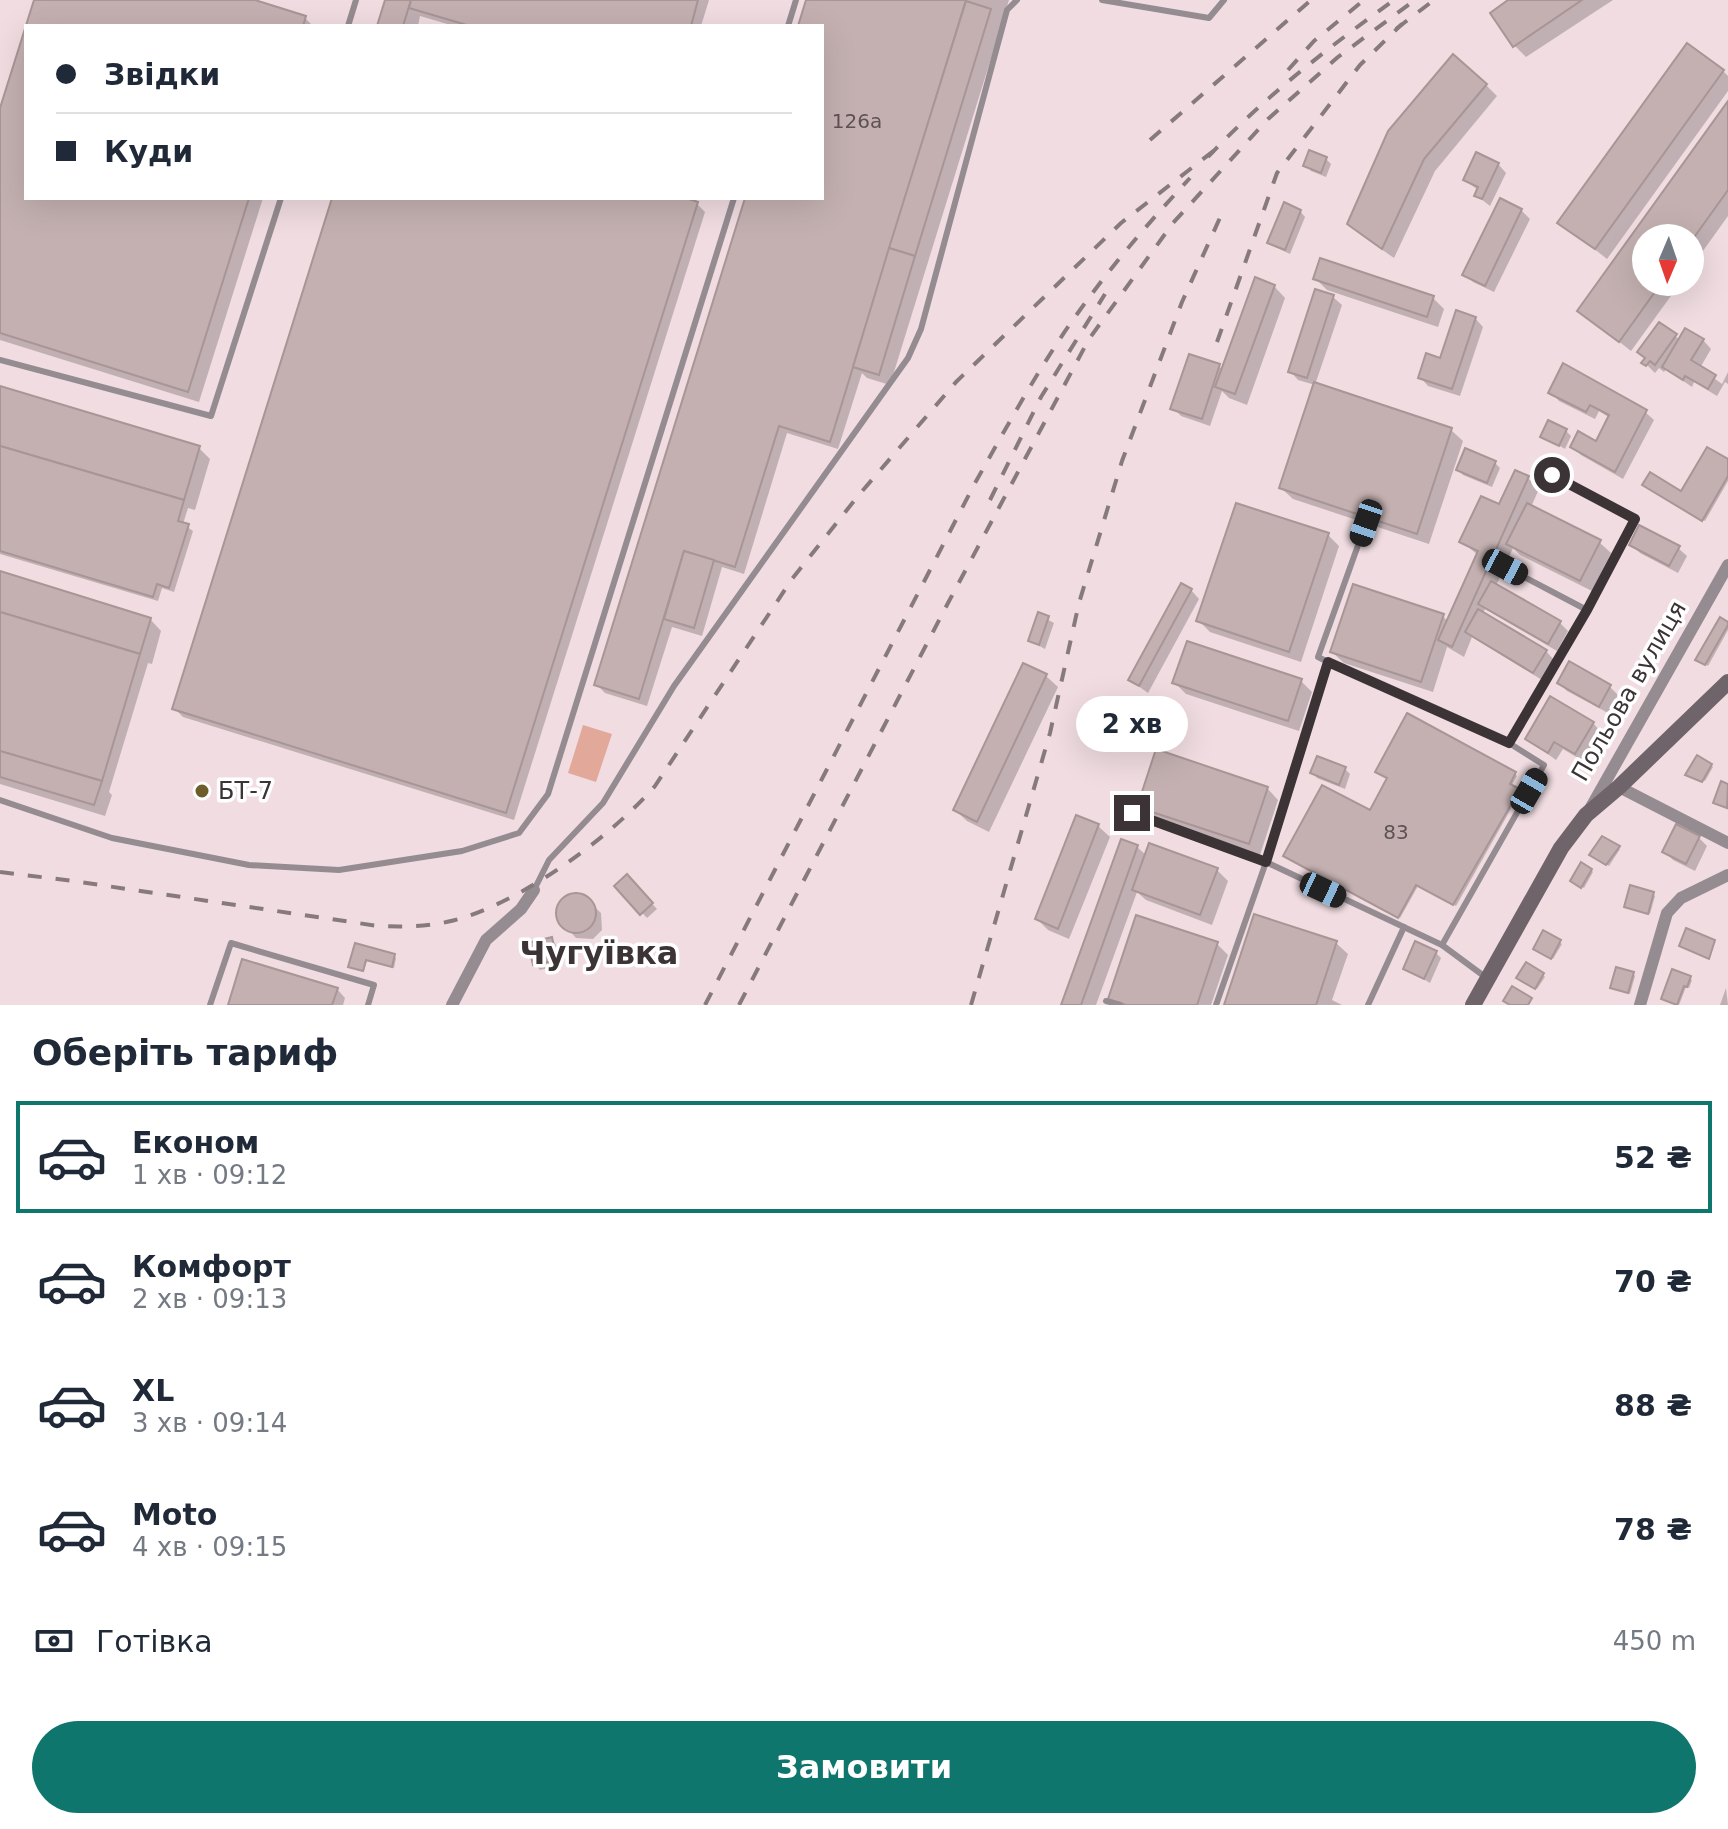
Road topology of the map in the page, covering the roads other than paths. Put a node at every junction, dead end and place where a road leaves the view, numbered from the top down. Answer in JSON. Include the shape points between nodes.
{"nodes":[{"id":1,"x":356,"y":0,"type":"edge"},
{"id":2,"x":796,"y":0,"type":"edge"},
{"id":3,"x":1017,"y":0,"type":"edge"},
{"id":4,"x":1102,"y":0,"type":"edge"},
{"id":5,"x":1224,"y":0,"type":"edge"},
{"id":6,"x":349,"y":24,"type":"edge"},
{"id":7,"x":789,"y":24,"type":"edge"},
{"id":8,"x":280,"y":200,"type":"edge"},
{"id":9,"x":733,"y":200,"type":"edge"},
{"id":10,"x":0,"y":360,"type":"edge"},
{"id":11,"x":1552,"y":475,"type":"dead end"},
{"id":12,"x":1366,"y":523,"type":"dead end"},
{"id":13,"x":1728,"y":565,"type":"edge"},
{"id":14,"x":1505,"y":567,"type":"dead end"},
{"id":15,"x":1587,"y":610,"type":"junction"},
{"id":16,"x":1328,"y":662,"type":"junction"},
{"id":17,"x":1728,"y":682,"type":"edge"},
{"id":18,"x":1509,"y":743,"type":"junction"},
{"id":19,"x":1619,"y":787,"type":"junction"},
{"id":20,"x":0,"y":800,"type":"edge"},
{"id":21,"x":1132,"y":813,"type":"dead end"},
{"id":22,"x":1586,"y":815,"type":"junction"},
{"id":23,"x":1728,"y":843,"type":"edge"},
{"id":24,"x":1266,"y":862,"type":"junction"},
{"id":25,"x":1728,"y":875,"type":"edge"},
{"id":26,"x":534,"y":890,"type":"joint"},
{"id":27,"x":1404,"y":927,"type":"junction"},
{"id":28,"x":1442,"y":945,"type":"junction"},
{"id":29,"x":1488,"y":979,"type":"junction"},
{"id":30,"x":1106,"y":1001,"type":"dead end"},
{"id":31,"x":210,"y":1005,"type":"edge"},
{"id":32,"x":368,"y":1005,"type":"edge"},
{"id":33,"x":452,"y":1005,"type":"edge"},
{"id":34,"x":1120,"y":1005,"type":"edge"},
{"id":35,"x":1216,"y":1005,"type":"edge"},
{"id":36,"x":1368,"y":1005,"type":"edge"},
{"id":37,"x":1473,"y":1005,"type":"edge"},
{"id":38,"x":1640,"y":1005,"type":"edge"}],
"edges":[{"from":1,"to":6,"type":"lane"},
{"from":2,"to":7,"type":"lane"},
{"from":3,"to":26,"type":"lane","via":[[1007,10],[921,329],[908,358],[674,686],[603,803],[549,860]]},
{"from":4,"to":5,"type":"lane","via":[[1209,18]]},
{"from":8,"to":10,"type":"lane","via":[[211,416]]},
{"from":9,"to":20,"type":"lane","via":[[548,794],[519,833],[462,851],[339,870],[249,865],[112,838]]},
{"from":11,"to":15,"type":"lane","via":[[1635,519]]},
{"from":12,"to":16,"type":"lane","via":[[1318,657]]},
{"from":13,"to":22,"type":"street","name":"Польова вулиця"},
{"from":14,"to":15,"type":"lane"},
{"from":15,"to":18,"type":"lane"},
{"from":16,"to":18,"type":"lane"},
{"from":16,"to":24,"type":"lane"},
{"from":17,"to":19,"type":"main road"},
{"from":18,"to":28,"type":"lane","via":[[1544,765]]},
{"from":19,"to":22,"type":"main road"},
{"from":19,"to":23,"type":"street"},
{"from":21,"to":24,"type":"lane"},
{"from":22,"to":29,"type":"main road","name":"Польова вулиця","via":[[1561,848]]},
{"from":24,"to":27,"type":"lane"},
{"from":24,"to":35,"type":"lane"},
{"from":25,"to":38,"type":"street","via":[[1681,898],[1667,913]]},
{"from":26,"to":33,"type":"street","via":[[486,940]]},
{"from":27,"to":28,"type":"lane"},
{"from":27,"to":36,"type":"lane"},
{"from":28,"to":29,"type":"lane"},
{"from":29,"to":37,"type":"main road","name":"Польова вулиця"},
{"from":30,"to":34,"type":"lane"},
{"from":31,"to":32,"type":"lane","via":[[231,943],[374,985]]}]}
